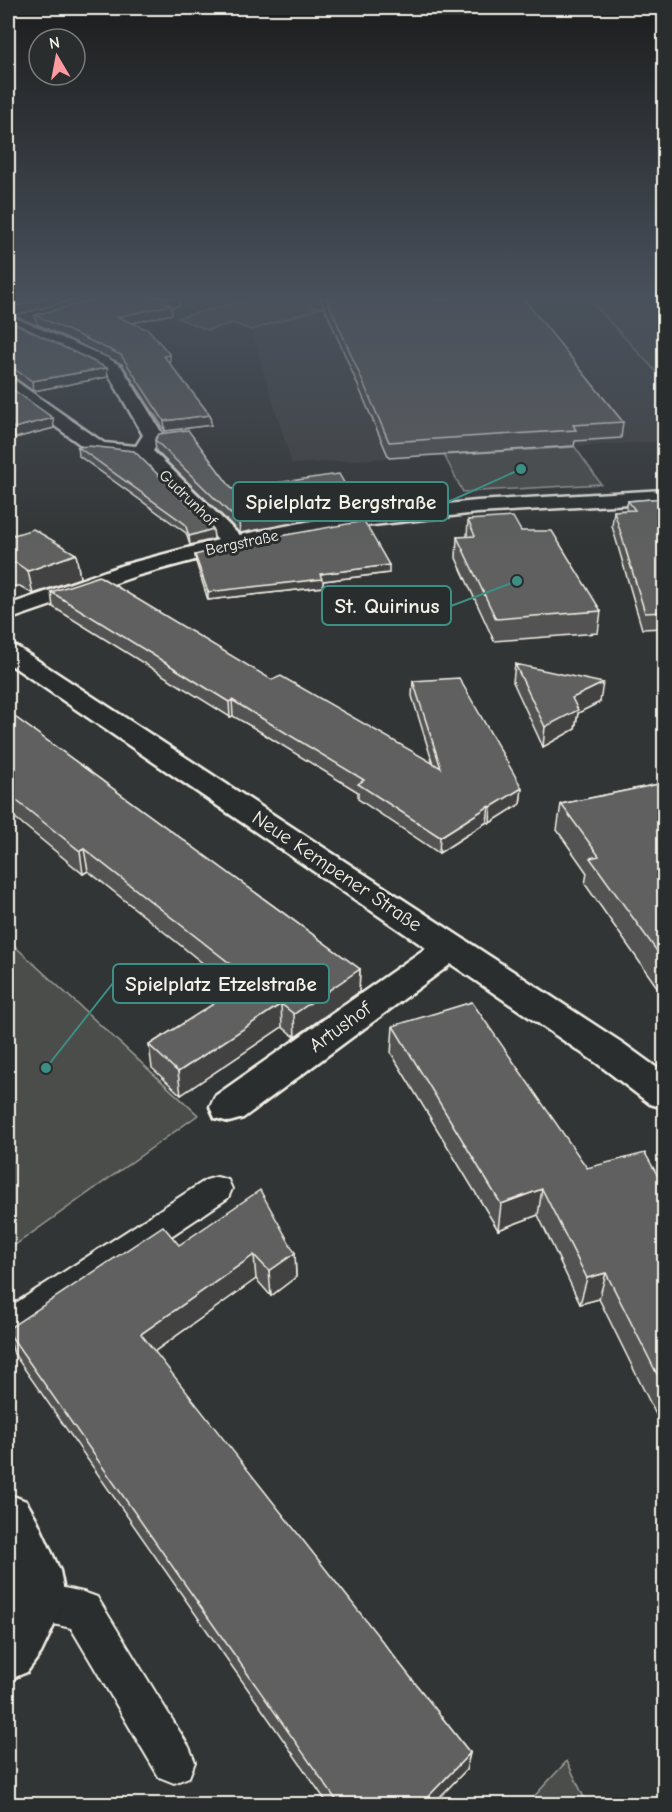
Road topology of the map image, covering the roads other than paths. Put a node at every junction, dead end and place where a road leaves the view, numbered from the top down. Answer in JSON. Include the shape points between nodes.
{"nodes":[{"id":1,"x":122,"y":382,"type":"edge"},
{"id":2,"x":8,"y":384,"type":"edge"},
{"id":3,"x":142,"y":452,"type":"junction"},
{"id":4,"x":664,"y":496,"type":"edge"},
{"id":5,"x":234,"y":543,"type":"junction"},
{"id":6,"x":8,"y":613,"type":"edge"},
{"id":7,"x":8,"y":652,"type":"edge"},
{"id":8,"x":451,"y":947,"type":"junction"},
{"id":9,"x":664,"y":1094,"type":"edge"},
{"id":10,"x":229,"y":1107,"type":"dead end"},
{"id":11,"x":217,"y":1189,"type":"dead end"},
{"id":12,"x":8,"y":1326,"type":"edge"},
{"id":13,"x":8,"y":1519,"type":"edge"},
{"id":14,"x":36,"y":1601,"type":"junction"},
{"id":15,"x":8,"y":1653,"type":"edge"},
{"id":16,"x":174,"y":1762,"type":"dead end"}],
"edges":[{"from":1,"to":3,"type":"street","name":"Gudrunhof","via":[[153,435]]},
{"from":2,"to":3,"type":"street","name":"Gudrunhof","via":[[99,449]]},
{"from":3,"to":5,"type":"street","name":"Gudrunhof"},
{"from":4,"to":5,"type":"street","name":"Bergstraße","via":[[477,507],[359,520]]},
{"from":5,"to":6,"type":"street","name":"Bergstraße","via":[[130,570]]},
{"from":7,"to":8,"type":"street","name":"Neue Kempener Straße"},
{"from":8,"to":9,"type":"street","name":"Neue Kempener Straße"},
{"from":8,"to":10,"type":"street","name":"Artushof"},
{"from":11,"to":12,"type":"lane"},
{"from":13,"to":14,"type":"street","via":[[30,1556],[39,1588]]},
{"from":14,"to":15,"type":"street","via":[[30,1622]]},
{"from":14,"to":16,"type":"lane","via":[[83,1611]]}]}
